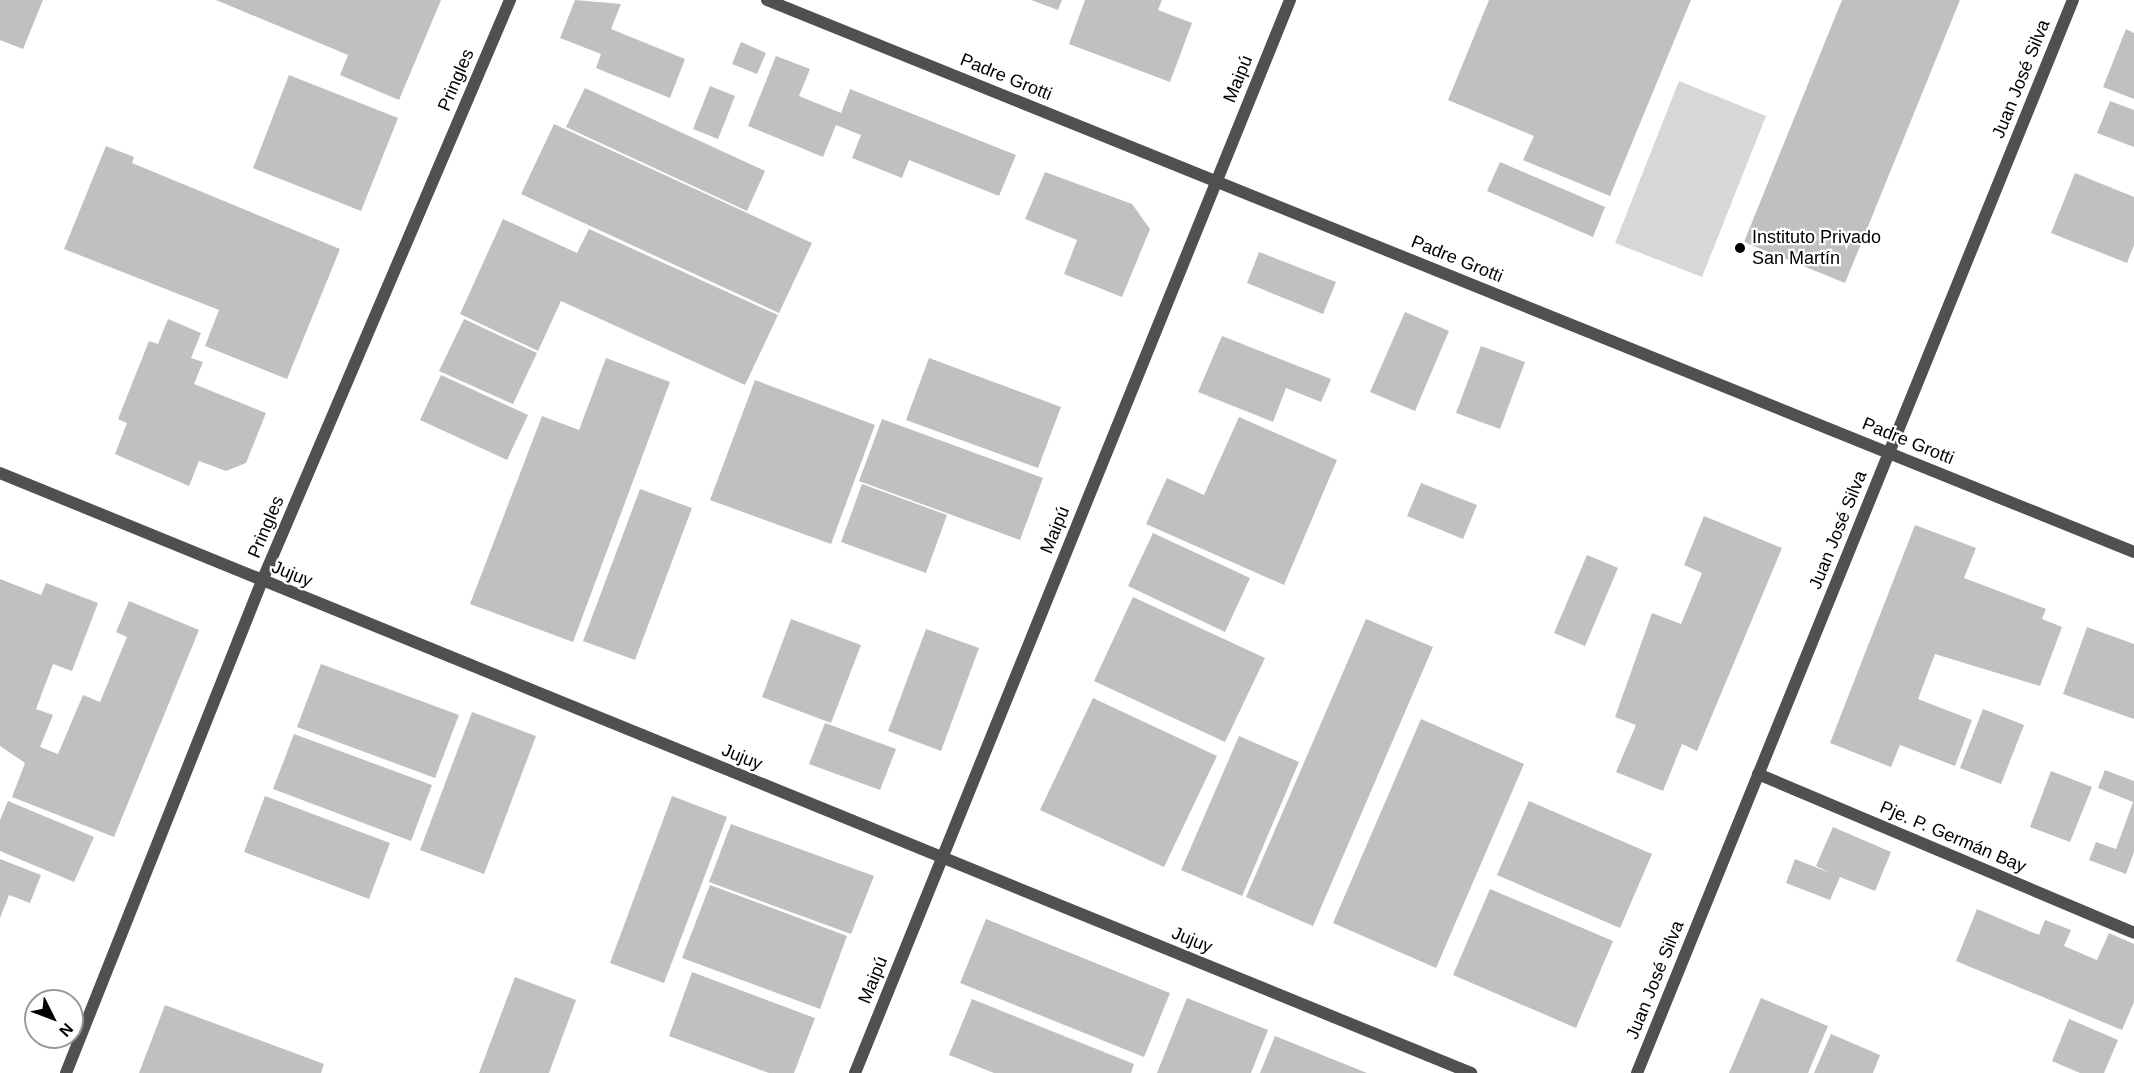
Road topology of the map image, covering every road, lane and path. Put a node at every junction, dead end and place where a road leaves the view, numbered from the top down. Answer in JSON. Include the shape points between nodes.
{"nodes":[{"id":1,"x":510,"y":0,"type":"edge"},
{"id":2,"x":767,"y":0,"type":"edge"},
{"id":3,"x":1290,"y":0,"type":"edge"},
{"id":4,"x":2073,"y":0,"type":"edge"},
{"id":5,"x":1216,"y":181,"type":"junction"},
{"id":6,"x":1888,"y":453,"type":"junction"},
{"id":7,"x":0,"y":473,"type":"edge"},
{"id":8,"x":2134,"y":552,"type":"edge"},
{"id":9,"x":262,"y":582,"type":"junction"},
{"id":10,"x":1758,"y":774,"type":"junction"},
{"id":11,"x":942,"y":857,"type":"junction"},
{"id":12,"x":2134,"y":933,"type":"edge"},
{"id":13,"x":66,"y":1073,"type":"edge"},
{"id":14,"x":855,"y":1073,"type":"edge"},
{"id":15,"x":1471,"y":1073,"type":"edge"},
{"id":16,"x":1637,"y":1073,"type":"edge"}],
"edges":[{"from":1,"to":9,"type":"street","name":"Pringles"},
{"from":2,"to":5,"type":"street","name":"Padre Grotti"},
{"from":3,"to":5,"type":"street","name":"Maipú"},
{"from":4,"to":6,"type":"street","name":"Juan José Silva"},
{"from":5,"to":6,"type":"street","name":"Padre Grotti"},
{"from":5,"to":11,"type":"street","name":"Maipú"},
{"from":6,"to":8,"type":"street","name":"Padre Grotti"},
{"from":6,"to":10,"type":"street","name":"Juan José Silva"},
{"from":7,"to":9,"type":"street","name":"Jujuy"},
{"from":9,"to":11,"type":"street","name":"Jujuy"},
{"from":9,"to":13,"type":"street","name":"Pringles"},
{"from":10,"to":12,"type":"street","name":"Pje. P. Germán Bay"},
{"from":10,"to":16,"type":"street","name":"Juan José Silva"},
{"from":11,"to":14,"type":"street","name":"Maipú"},
{"from":11,"to":15,"type":"street","name":"Jujuy"}]}
